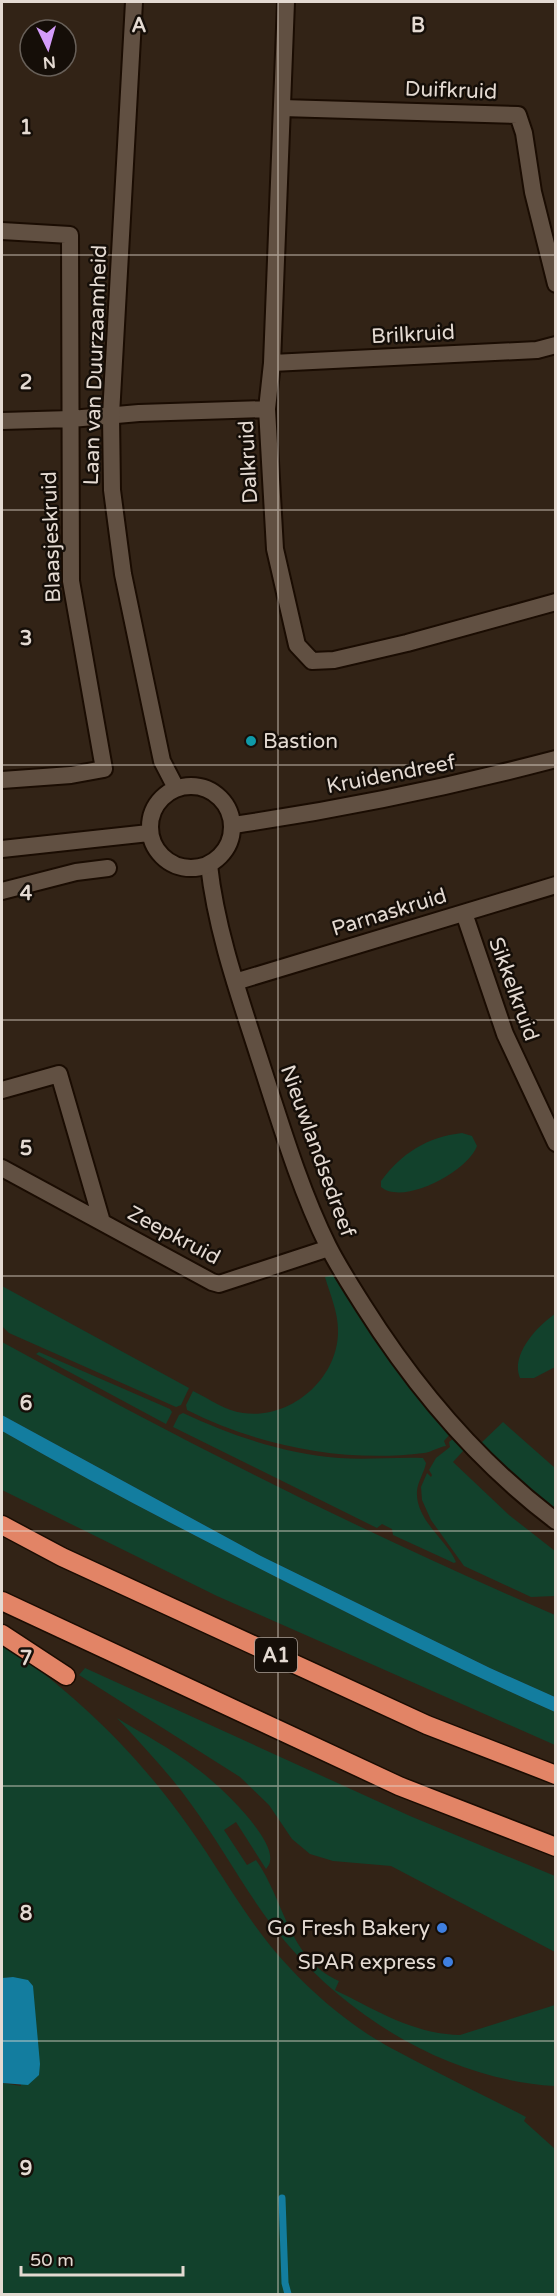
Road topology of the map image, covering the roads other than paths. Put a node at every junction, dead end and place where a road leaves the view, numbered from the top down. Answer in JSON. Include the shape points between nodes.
{"nodes":[{"id":1,"x":134,"y":2,"type":"edge"},
{"id":2,"x":286,"y":2,"type":"edge"},
{"id":3,"x":282,"y":108,"type":"junction"},
{"id":4,"x":2,"y":231,"type":"edge"},
{"id":5,"x":555,"y":284,"type":"edge"},
{"id":6,"x":555,"y":345,"type":"edge"},
{"id":7,"x":272,"y":363,"type":"junction"},
{"id":8,"x":267,"y":409,"type":"junction"},
{"id":9,"x":111,"y":415,"type":"junction"},
{"id":10,"x":70,"y":419,"type":"junction"},
{"id":11,"x":2,"y":421,"type":"edge"},
{"id":12,"x":555,"y":602,"type":"edge"},
{"id":13,"x":555,"y":759,"type":"edge"},
{"id":14,"x":2,"y":780,"type":"edge"},
{"id":15,"x":176,"y":788,"type":"junction"},
{"id":16,"x":234,"y":825,"type":"junction"},
{"id":17,"x":149,"y":832,"type":"junction"},
{"id":18,"x":2,"y":849,"type":"edge"},
{"id":19,"x":209,"y":865,"type":"junction"},
{"id":20,"x":108,"y":868,"type":"dead end"},
{"id":21,"x":555,"y":885,"type":"edge"},
{"id":22,"x":2,"y":891,"type":"edge"},
{"id":23,"x":464,"y":913,"type":"junction"},
{"id":24,"x":235,"y":982,"type":"junction"},
{"id":25,"x":2,"y":1090,"type":"edge"},
{"id":26,"x":555,"y":1143,"type":"edge"},
{"id":27,"x":2,"y":1167,"type":"edge"},
{"id":28,"x":102,"y":1222,"type":"junction"},
{"id":29,"x":329,"y":1248,"type":"junction"},
{"id":30,"x":555,"y":1521,"type":"edge"},
{"id":31,"x":2,"y":1525,"type":"edge"},
{"id":32,"x":2,"y":1601,"type":"edge"},
{"id":33,"x":2,"y":1634,"type":"edge"},
{"id":34,"x":66,"y":1676,"type":"dead end"},
{"id":35,"x":555,"y":1775,"type":"edge"},
{"id":36,"x":555,"y":1847,"type":"edge"}],
"edges":[{"from":1,"to":9,"type":"street","name":"Laan van Duurzaamheid"},
{"from":2,"to":3,"type":"street","name":"Dalkruid"},
{"from":3,"to":5,"type":"street","name":"Duifkruid","via":[[518,115]]},
{"from":3,"to":7,"type":"street","name":"Dalkruid"},
{"from":4,"to":10,"type":"street","name":"Blaasjeskruid","via":[[70,235]]},
{"from":6,"to":7,"type":"street","name":"Brilkruid","via":[[537,350]]},
{"from":7,"to":8,"type":"street","name":"Dalkruid"},
{"from":8,"to":9,"type":"street"},
{"from":8,"to":12,"type":"street","name":"Dalkruid","via":[[275,549],[297,645],[312,662],[407,643]]},
{"from":9,"to":10,"type":"street"},
{"from":9,"to":15,"type":"street","name":"Laan van Duurzaamheid","via":[[112,490],[123,574],[162,761]]},
{"from":10,"to":11,"type":"street"},
{"from":10,"to":14,"type":"street","name":"Blaasjeskruid","via":[[71,581],[104,769]]},
{"from":13,"to":16,"type":"street","name":"Kruidendreef","via":[[384,800]]},
{"from":15,"to":16,"type":"street","via":[[201,787],[213,792],[229,810]]},
{"from":15,"to":17,"type":"street","via":[[155,806]]},
{"from":16,"to":19,"type":"street","via":[[223,855]]},
{"from":17,"to":18,"type":"street"},
{"from":17,"to":19,"type":"street","via":[[160,856],[171,864],[196,869]]},
{"from":19,"to":24,"type":"street","name":"Nieuwlandsedreef","via":[[212,894]]},
{"from":20,"to":22,"type":"street"},
{"from":21,"to":23,"type":"street","name":"Parnaskruid"},
{"from":23,"to":24,"type":"street","name":"Parnaskruid"},
{"from":23,"to":26,"type":"street","name":"Sikkelkruid","via":[[505,1034]]},
{"from":24,"to":29,"type":"street","name":"Nieuwlandsedreef","via":[[285,1138]]},
{"from":25,"to":28,"type":"street","name":"Zeepkruid","via":[[59,1074]]},
{"from":27,"to":28,"type":"street","name":"Zeepkruid"},
{"from":28,"to":29,"type":"street","name":"Zeepkruid","via":[[219,1284]]},
{"from":29,"to":30,"type":"street","name":"Nieuwlandsedreef","via":[[373,1321],[433,1402],[489,1463]]},
{"from":31,"to":35,"type":"highway","number":"A1","via":[[62,1557],[427,1725]]},
{"from":32,"to":36,"type":"highway","via":[[399,1786]]},
{"from":33,"to":34,"type":"highway"}]}
